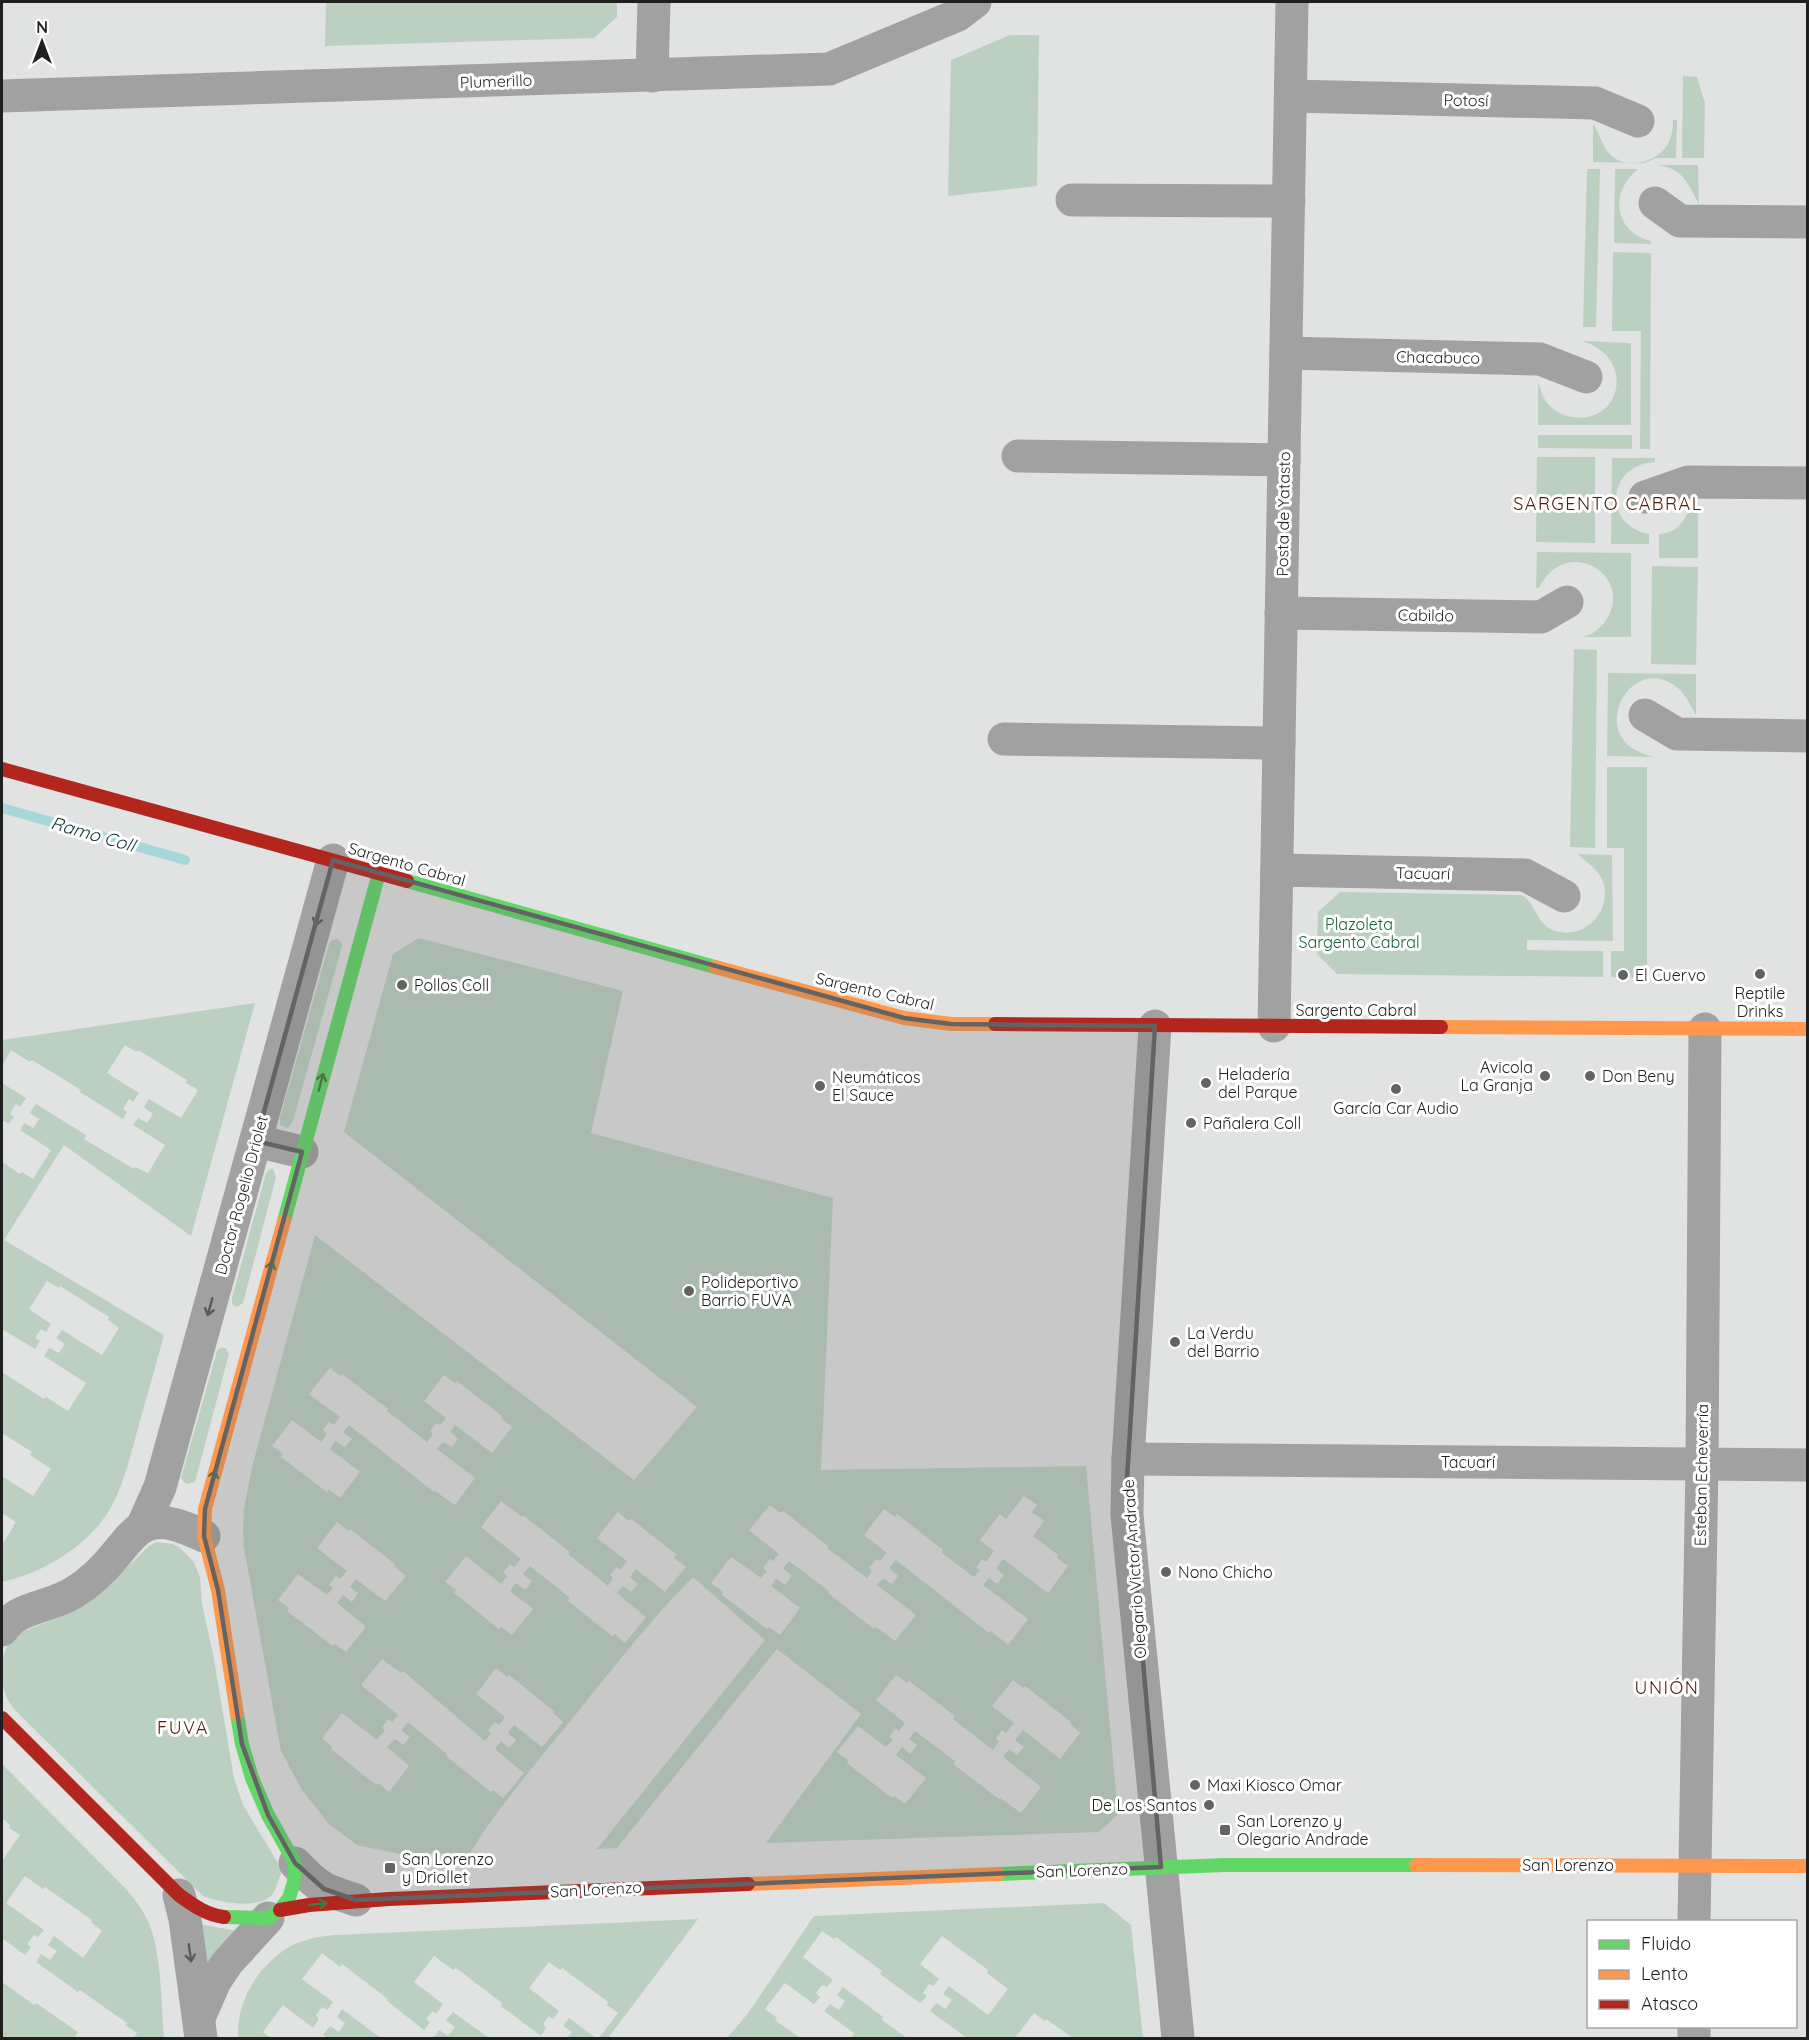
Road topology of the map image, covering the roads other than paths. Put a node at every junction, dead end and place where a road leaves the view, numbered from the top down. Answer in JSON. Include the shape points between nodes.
{"nodes":[{"id":1,"x":654,"y":2,"type":"edge"},
{"id":2,"x":975,"y":2,"type":"edge"},
{"id":3,"x":1292,"y":2,"type":"edge"},
{"id":4,"x":652,"y":76,"type":"junction"},
{"id":5,"x":2,"y":96,"type":"edge"},
{"id":6,"x":1291,"y":96,"type":"junction"},
{"id":7,"x":1638,"y":121,"type":"dead end"},
{"id":8,"x":1072,"y":200,"type":"dead end"},
{"id":9,"x":1289,"y":201,"type":"junction"},
{"id":10,"x":1655,"y":203,"type":"dead end"},
{"id":11,"x":1808,"y":222,"type":"edge"},
{"id":12,"x":1286,"y":353,"type":"junction"},
{"id":13,"x":1586,"y":377,"type":"dead end"},
{"id":14,"x":1018,"y":456,"type":"dead end"},
{"id":15,"x":1284,"y":460,"type":"junction"},
{"id":16,"x":1808,"y":483,"type":"edge"},
{"id":17,"x":1645,"y":497,"type":"dead end"},
{"id":18,"x":1567,"y":602,"type":"dead end"},
{"id":19,"x":1281,"y":613,"type":"junction"},
{"id":20,"x":1645,"y":715,"type":"dead end"},
{"id":21,"x":1808,"y":736,"type":"edge"},
{"id":22,"x":1004,"y":739,"type":"dead end"},
{"id":23,"x":1279,"y":743,"type":"junction"},
{"id":24,"x":2,"y":769,"type":"edge"},
{"id":25,"x":333,"y":860,"type":"junction"},
{"id":26,"x":1276,"y":870,"type":"junction"},
{"id":27,"x":379,"y":873,"type":"junction"},
{"id":28,"x":1564,"y":896,"type":"dead end"},
{"id":29,"x":1155,"y":1026,"type":"junction"},
{"id":30,"x":1274,"y":1026,"type":"junction"},
{"id":31,"x":1705,"y":1029,"type":"junction"},
{"id":32,"x":1808,"y":1029,"type":"edge"},
{"id":33,"x":256,"y":1141,"type":"junction"},
{"id":34,"x":302,"y":1152,"type":"junction"},
{"id":35,"x":1128,"y":1459,"type":"junction"},
{"id":36,"x":1702,"y":1464,"type":"junction"},
{"id":37,"x":1808,"y":1465,"type":"edge"},
{"id":38,"x":142,"y":1527,"type":"junction"},
{"id":39,"x":204,"y":1536,"type":"junction"},
{"id":40,"x":8,"y":1619,"type":"edge"},
{"id":41,"x":2,"y":1718,"type":"edge"},
{"id":42,"x":295,"y":1863,"type":"junction"},
{"id":43,"x":1694,"y":1864,"type":"junction"},
{"id":44,"x":1808,"y":1866,"type":"edge"},
{"id":45,"x":1161,"y":1867,"type":"junction"},
{"id":46,"x":179,"y":1895,"type":"junction"},
{"id":47,"x":356,"y":1900,"type":"junction"},
{"id":48,"x":274,"y":1914,"type":"junction"},
{"id":49,"x":1694,"y":1920,"type":"edge"},
{"id":50,"x":200,"y":2028,"type":"edge"},
{"id":51,"x":1178,"y":2038,"type":"edge"}],
"edges":[{"from":1,"to":4,"type":"street"},
{"from":2,"to":4,"type":"street","name":"Plumerillo","via":[[958,15],[829,69]]},
{"from":3,"to":6,"type":"street","name":"Posta de Yatasto"},
{"from":4,"to":5,"type":"street","name":"Plumerillo"},
{"from":6,"to":7,"type":"street","name":"Potosí","via":[[1594,104]]},
{"from":6,"to":9,"type":"street","name":"Posta de Yatasto"},
{"from":8,"to":9,"type":"street"},
{"from":9,"to":12,"type":"street","name":"Posta de Yatasto"},
{"from":10,"to":11,"type":"street","via":[[1680,221]]},
{"from":12,"to":13,"type":"street","name":"Chacabuco","via":[[1540,359]]},
{"from":12,"to":15,"type":"street","name":"Posta de Yatasto"},
{"from":14,"to":15,"type":"street"},
{"from":15,"to":19,"type":"street","name":"Posta de Yatasto"},
{"from":16,"to":17,"type":"street","via":[[1688,482]]},
{"from":18,"to":19,"type":"street","name":"Cabildo","via":[[1541,617]]},
{"from":19,"to":23,"type":"street","name":"Posta de Yatasto"},
{"from":20,"to":21,"type":"street","via":[[1677,734]]},
{"from":22,"to":23,"type":"street"},
{"from":23,"to":26,"type":"street","name":"Posta de Yatasto"},
{"from":24,"to":25,"type":"street","name":"Sargento Cabral"},
{"from":25,"to":27,"type":"street","name":"Sargento Cabral"},
{"from":25,"to":33,"type":"street","name":"Doctor Rogelio Driolet","one_way":true},
{"from":26,"to":28,"type":"street","name":"Tacuarí","via":[[1525,876]]},
{"from":26,"to":30,"type":"street","name":"Posta de Yatasto"},
{"from":27,"to":29,"type":"street","name":"Sargento Cabral","via":[[904,1018],[951,1024]]},
{"from":34,"to":27,"type":"street","one_way":true},
{"from":29,"to":30,"type":"street","name":"Sargento Cabral"},
{"from":29,"to":35,"type":"street","name":"Olegario Victor Andrade"},
{"from":30,"to":31,"type":"street","name":"Sargento Cabral"},
{"from":31,"to":32,"type":"street","name":"Sargento Cabral"},
{"from":31,"to":36,"type":"street","name":"Esteban Echeverría"},
{"from":33,"to":34,"type":"street"},
{"from":33,"to":38,"type":"street","name":"Doctor Rogelio Driolet","one_way":true,"via":[[160,1487]]},
{"from":39,"to":34,"type":"street","one_way":true,"via":[[204,1509]]},
{"from":35,"to":36,"type":"street","name":"Tacuarí"},
{"from":35,"to":45,"type":"street","name":"Olegario Victor Andrade","via":[[1127,1515]]},
{"from":36,"to":37,"type":"street","name":"Tacuarí"},
{"from":36,"to":43,"type":"street","name":"Esteban Echeverría"},
{"from":38,"to":39,"type":"street","via":[[157,1523],[173,1525]]},
{"from":38,"to":40,"type":"street","name":"Doctor Rogelio Driolet","via":[[72,1594]]},
{"from":39,"to":42,"type":"street","via":[[218,1590],[242,1744],[264,1806]]},
{"from":41,"to":46,"type":"street","name":"San Lorenzo"},
{"from":42,"to":47,"type":"street","name":"San Lorenzo","via":[[324,1889]]},
{"from":42,"to":48,"type":"street","via":[[289,1898]]},
{"from":43,"to":44,"type":"street","name":"San Lorenzo"},
{"from":43,"to":45,"type":"street","name":"San Lorenzo"},
{"from":43,"to":49,"type":"street","name":"Esteban Echeverría"},
{"from":45,"to":47,"type":"street","name":"San Lorenzo"},
{"from":45,"to":51,"type":"street","name":"Olegario Victor Andrade"},
{"from":46,"to":48,"type":"street","name":"San Lorenzo","via":[[216,1916]]},
{"from":46,"to":50,"type":"street","one_way":true},
{"from":48,"to":47,"type":"street","name":"San Lorenzo","one_way":true},
{"from":48,"to":50,"type":"street","via":[[215,1981]]}]}
